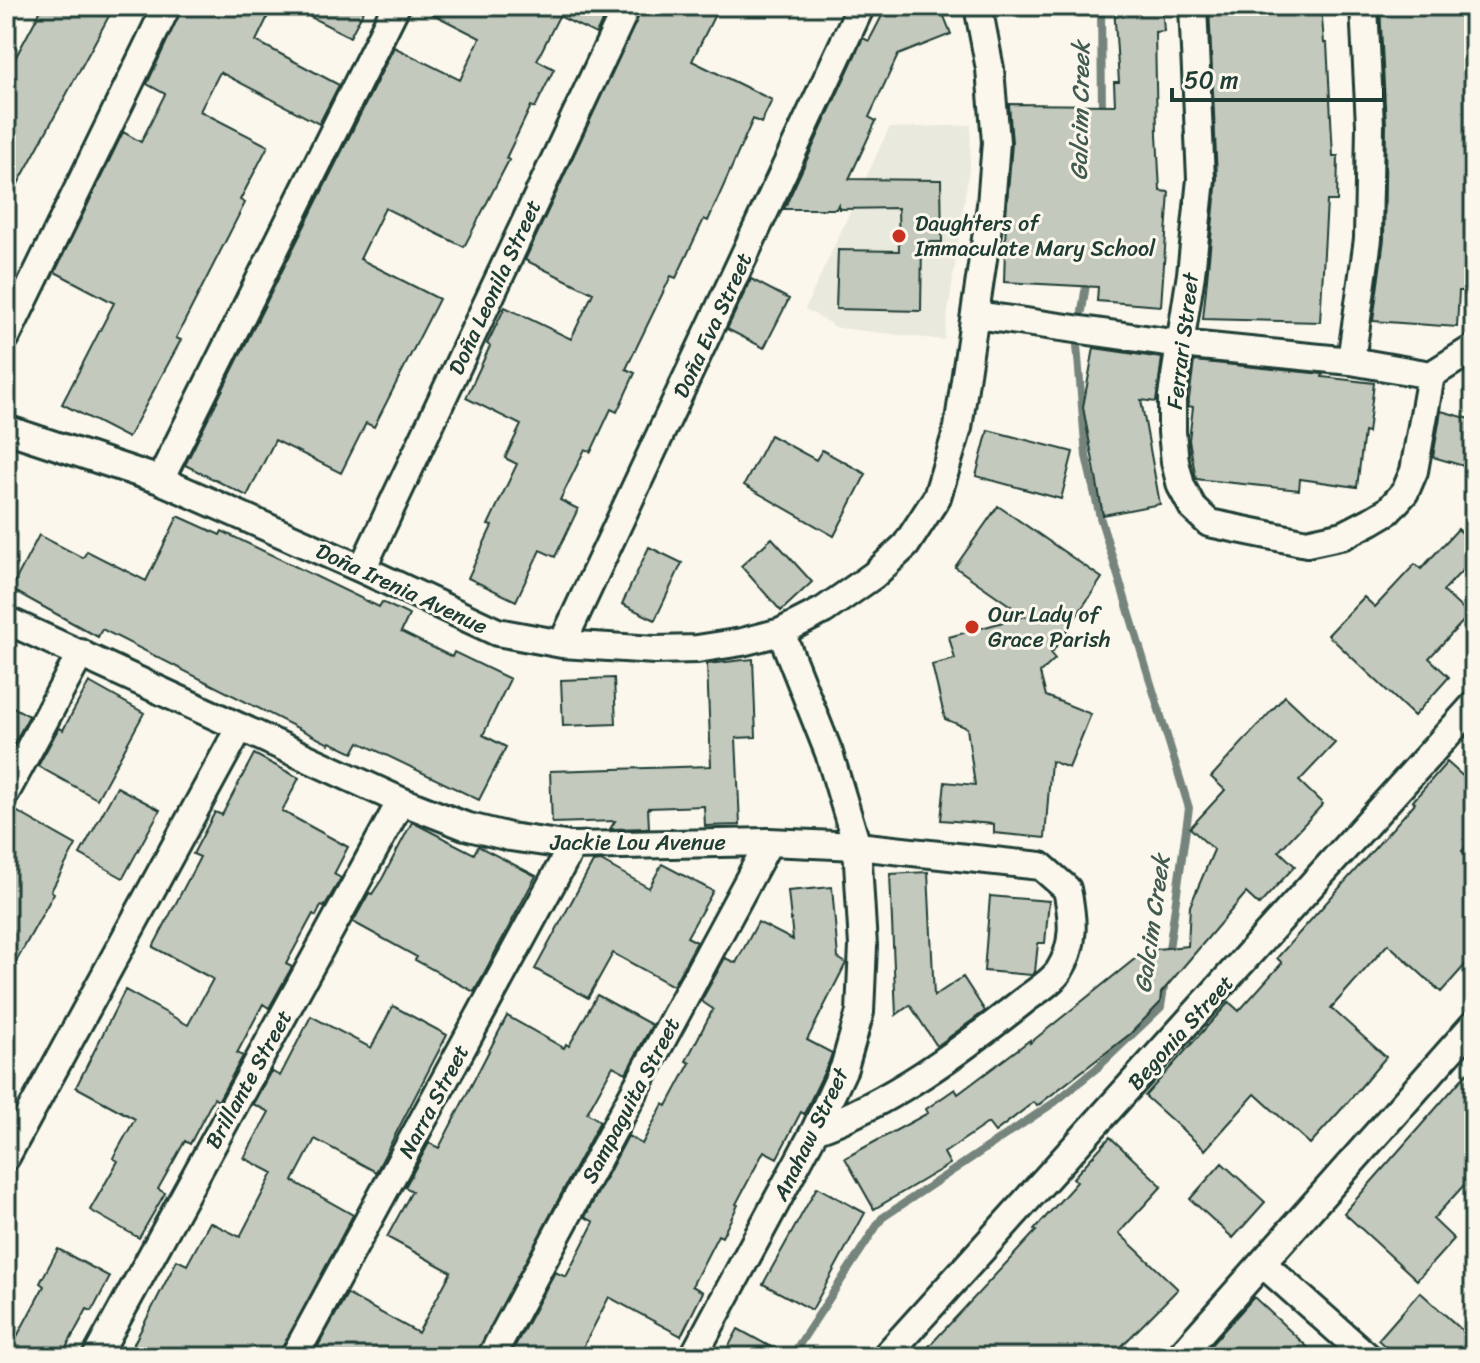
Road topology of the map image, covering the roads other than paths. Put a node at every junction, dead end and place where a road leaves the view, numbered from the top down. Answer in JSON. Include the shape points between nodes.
{"nodes":[{"id":1,"x":167,"y":6,"type":"edge"},
{"id":2,"x":396,"y":6,"type":"edge"},
{"id":3,"x":627,"y":6,"type":"edge"},
{"id":4,"x":861,"y":6,"type":"edge"},
{"id":5,"x":978,"y":6,"type":"edge"},
{"id":6,"x":1193,"y":6,"type":"edge"},
{"id":7,"x":1364,"y":6,"type":"edge"},
{"id":8,"x":976,"y":315,"type":"junction"},
{"id":9,"x":6,"y":337,"type":"edge"},
{"id":10,"x":1180,"y":344,"type":"junction"},
{"id":11,"x":1474,"y":348,"type":"edge"},
{"id":12,"x":1351,"y":361,"type":"junction"},
{"id":13,"x":1431,"y":375,"type":"junction"},
{"id":14,"x":6,"y":429,"type":"edge"},
{"id":15,"x":160,"y":480,"type":"junction"},
{"id":16,"x":362,"y":569,"type":"junction"},
{"id":17,"x":6,"y":620,"type":"edge"},
{"id":18,"x":781,"y":632,"type":"junction"},
{"id":19,"x":562,"y":644,"type":"junction"},
{"id":20,"x":81,"y":653,"type":"junction"},
{"id":21,"x":1474,"y":705,"type":"edge"},
{"id":22,"x":240,"y":727,"type":"junction"},
{"id":23,"x":6,"y":792,"type":"edge"},
{"id":24,"x":401,"y":801,"type":"junction"},
{"id":25,"x":769,"y":842,"type":"junction"},
{"id":26,"x":572,"y":846,"type":"junction"},
{"id":27,"x":857,"y":846,"type":"junction"},
{"id":28,"x":1474,"y":1024,"type":"edge"},
{"id":29,"x":815,"y":1130,"type":"junction"},
{"id":30,"x":6,"y":1157,"type":"edge"},
{"id":31,"x":1263,"y":1264,"type":"junction"},
{"id":32,"x":96,"y":1357,"type":"edge"},
{"id":33,"x":294,"y":1357,"type":"edge"},
{"id":34,"x":491,"y":1357,"type":"edge"},
{"id":35,"x":693,"y":1357,"type":"edge"},
{"id":36,"x":885,"y":1357,"type":"edge"},
{"id":37,"x":1179,"y":1357,"type":"edge"},
{"id":38,"x":1368,"y":1357,"type":"edge"}],
"edges":[{"from":1,"to":9,"type":"street"},
{"from":2,"to":15,"type":"street"},
{"from":3,"to":16,"type":"street","name":"Doña Leonila Street"},
{"from":4,"to":19,"type":"street","name":"Doña Eva Street"},
{"from":5,"to":8,"type":"street","name":"Doña Irenia Avenue","via":[[996,142]]},
{"from":6,"to":10,"type":"street","name":"Ferrari Street","via":[[1201,179]]},
{"from":7,"to":12,"type":"street","via":[[1368,239]]},
{"from":8,"to":10,"type":"street"},
{"from":8,"to":18,"type":"street","name":"Doña Irenia Avenue","via":[[958,428],[937,497],[906,545],[874,575]]},
{"from":10,"to":12,"type":"street"},
{"from":10,"to":13,"type":"street","name":"Ferrari Street","via":[[1172,432],[1181,486],[1193,508],[1209,523],[1307,543],[1358,528],[1388,511],[1405,492],[1414,471]]},
{"from":11,"to":13,"type":"street"},
{"from":12,"to":13,"type":"street"},
{"from":14,"to":15,"type":"street","name":"Doña Irenia Avenue"},
{"from":15,"to":16,"type":"street","name":"Doña Irenia Avenue"},
{"from":16,"to":19,"type":"street","name":"Doña Irenia Avenue","via":[[497,632]]},
{"from":17,"to":20,"type":"street","name":"Jackie Lou Avenue"},
{"from":18,"to":19,"type":"street","name":"Doña Irenia Avenue","via":[[697,649]]},
{"from":18,"to":27,"type":"street","name":"Anahaw Street","via":[[829,753]]},
{"from":20,"to":22,"type":"street","name":"Jackie Lou Avenue"},
{"from":20,"to":23,"type":"street"},
{"from":21,"to":36,"type":"street","name":"Begonia Street"},
{"from":22,"to":24,"type":"street","name":"Jackie Lou Avenue"},
{"from":22,"to":30,"type":"street"},
{"from":24,"to":26,"type":"street","name":"Jackie Lou Avenue","via":[[465,826]]},
{"from":24,"to":32,"type":"street","name":"Brillante Street"},
{"from":25,"to":26,"type":"street","name":"Jackie Lou Avenue"},
{"from":25,"to":27,"type":"street","name":"Jackie Lou Avenue"},
{"from":25,"to":34,"type":"street","name":"Sampaguita Street"},
{"from":26,"to":33,"type":"street","name":"Narra Street"},
{"from":27,"to":29,"type":"street","name":"Anahaw Street","via":[[863,946],[860,1012],[844,1068]]},
{"from":27,"to":29,"type":"street","name":"Jackie Lou Avenue","via":[[1041,866],[1067,889],[1074,936],[1058,972],[981,1034],[890,1096]]},
{"from":28,"to":31,"type":"street"},
{"from":29,"to":35,"type":"street","name":"Anahaw Street"},
{"from":31,"to":37,"type":"street"},
{"from":31,"to":38,"type":"street"}]}
